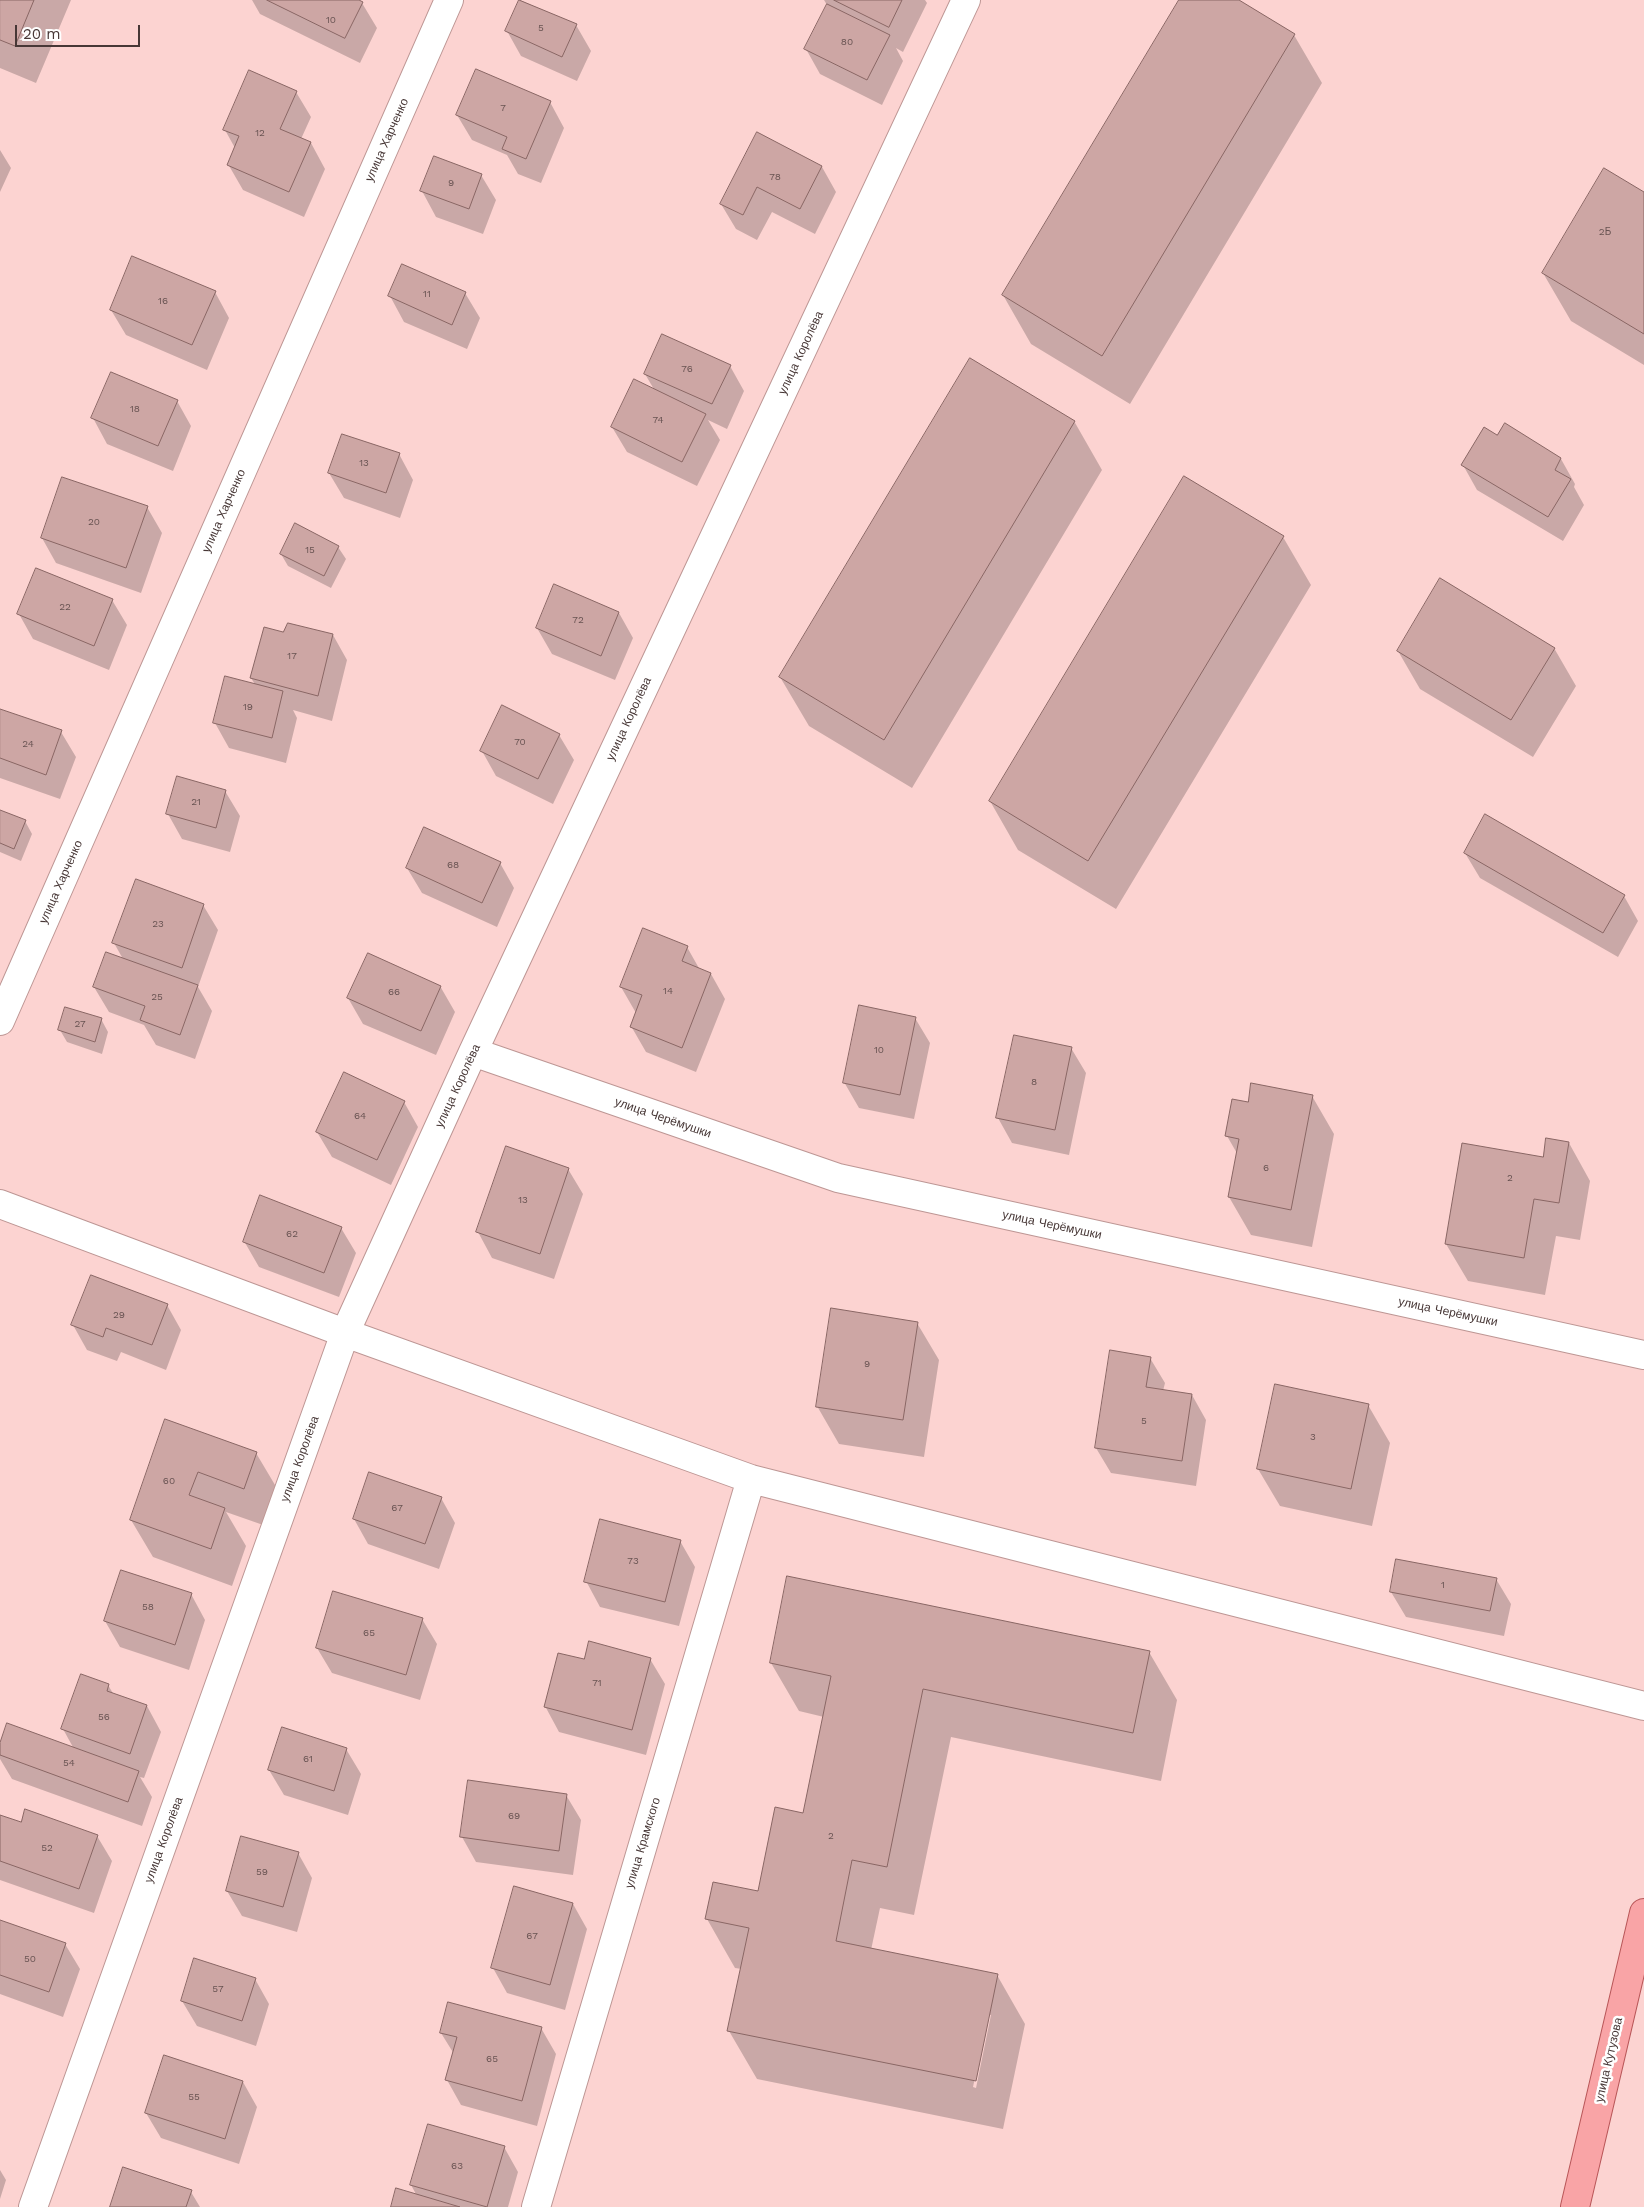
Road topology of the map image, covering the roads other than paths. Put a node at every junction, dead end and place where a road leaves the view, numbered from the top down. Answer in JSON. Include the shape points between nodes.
{"nodes":[{"id":1,"x":449,"y":0,"type":"edge"},
{"id":2,"x":966,"y":0,"type":"edge"},
{"id":3,"x":0,"y":1022,"type":"edge"},
{"id":4,"x":473,"y":1052,"type":"junction"},
{"id":5,"x":0,"y":1204,"type":"edge"},
{"id":6,"x":345,"y":1333,"type":"junction"},
{"id":7,"x":1644,"y":1355,"type":"edge"},
{"id":8,"x":751,"y":1479,"type":"junction"},
{"id":9,"x":1644,"y":1706,"type":"edge"},
{"id":10,"x":1644,"y":1913,"type":"edge"},
{"id":11,"x":33,"y":2207,"type":"edge"},
{"id":12,"x":536,"y":2207,"type":"edge"},
{"id":13,"x":1574,"y":2207,"type":"edge"}],
"edges":[{"from":1,"to":3,"type":"street","name":"улица Харченко"},
{"from":2,"to":4,"type":"street","name":"улица Королёва"},
{"from":4,"to":6,"type":"street","name":"улица Королёва"},
{"from":4,"to":7,"type":"street","name":"улица Черёмушки","via":[[838,1178]]},
{"from":5,"to":6,"type":"street"},
{"from":6,"to":8,"type":"street"},
{"from":6,"to":11,"type":"street","name":"улица Королёва"},
{"from":8,"to":9,"type":"street"},
{"from":8,"to":12,"type":"street","name":"улица Крамского"},
{"from":10,"to":13,"type":"main road","name":"улица Кутузова"}]}
